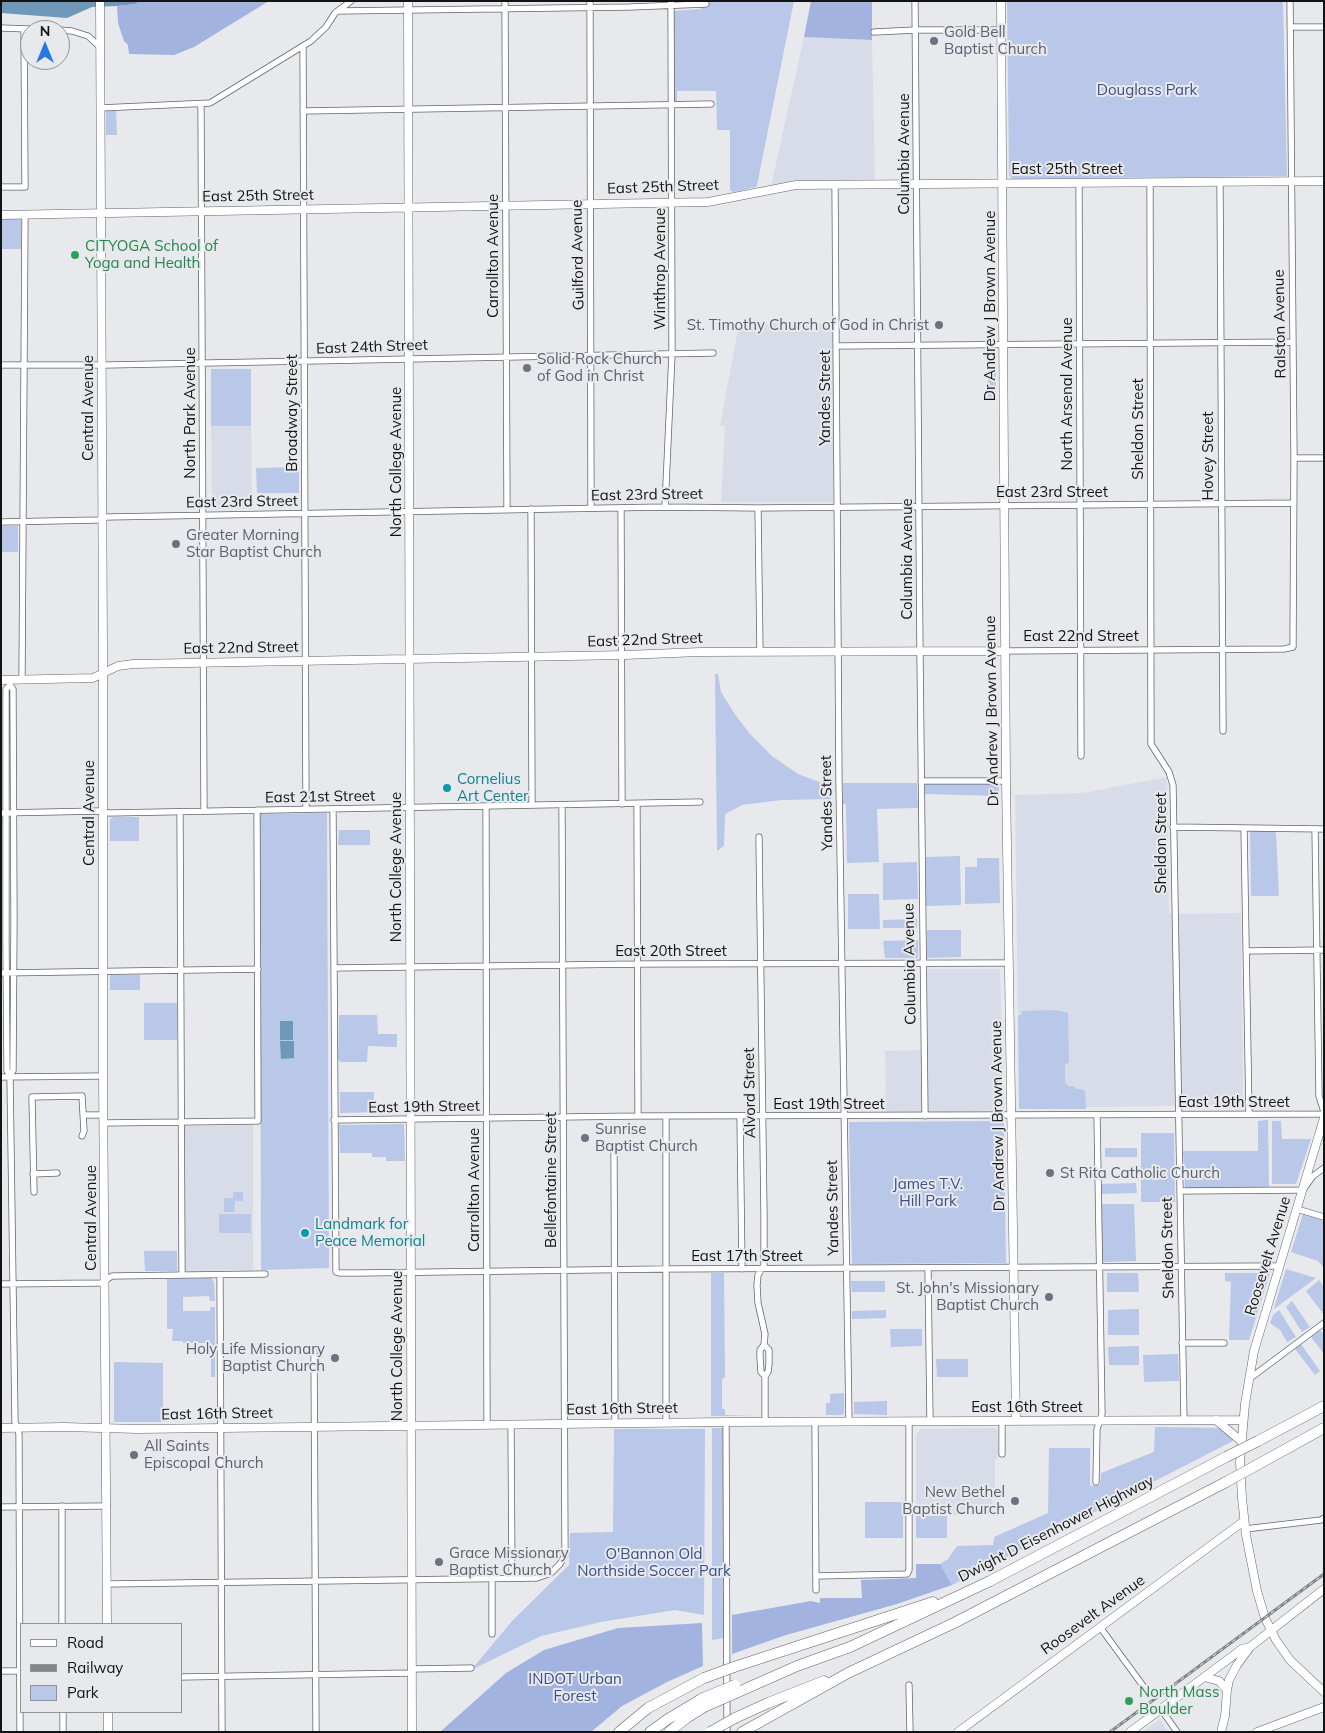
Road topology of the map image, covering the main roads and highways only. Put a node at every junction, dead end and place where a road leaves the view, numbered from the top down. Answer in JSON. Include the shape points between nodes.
{"nodes":[{"id":1,"x":100,"y":1,"type":"edge"},
{"id":2,"x":1001,"y":1,"type":"edge"},
{"id":3,"x":408,"y":5,"type":"edge"},
{"id":4,"x":1324,"y":181,"type":"edge"},
{"id":5,"x":1003,"y":183,"type":"junction"},
{"id":6,"x":408,"y":207,"type":"junction"},
{"id":7,"x":100,"y":213,"type":"junction"},
{"id":8,"x":1,"y":215,"type":"edge"},
{"id":9,"x":1005,"y":650,"type":"junction"},
{"id":10,"x":410,"y":659,"type":"junction"},
{"id":11,"x":103,"y":673,"type":"junction"},
{"id":12,"x":7,"y":681,"type":"edge"},
{"id":13,"x":1323,"y":1125,"type":"edge"},
{"id":14,"x":1324,"y":1406,"type":"edge"},
{"id":15,"x":1216,"y":1420,"type":"junction"},
{"id":16,"x":1243,"y":1420,"type":"junction"},
{"id":17,"x":1016,"y":1421,"type":"junction"},
{"id":18,"x":410,"y":1426,"type":"junction"},
{"id":19,"x":1,"y":1428,"type":"edge"},
{"id":20,"x":1324,"y":1428,"type":"edge"},
{"id":21,"x":106,"y":1429,"type":"junction"},
{"id":22,"x":1241,"y":1441,"type":"junction"},
{"id":23,"x":1244,"y":1525,"type":"junction"},
{"id":24,"x":990,"y":1580,"type":"junction"},
{"id":25,"x":1324,"y":1590,"type":"edge"},
{"id":26,"x":107,"y":1623,"type":"edge"},
{"id":27,"x":1271,"y":1631,"type":"junction"},
{"id":28,"x":1250,"y":1647,"type":"junction"},
{"id":29,"x":857,"y":1668,"type":"junction"},
{"id":30,"x":1204,"y":1677,"type":"junction"},
{"id":31,"x":1227,"y":1690,"type":"junction"},
{"id":32,"x":1324,"y":1692,"type":"edge"},
{"id":33,"x":704,"y":1703,"type":"junction"},
{"id":34,"x":1324,"y":1707,"type":"edge"},
{"id":35,"x":108,"y":1713,"type":"edge"},
{"id":36,"x":108,"y":1732,"type":"edge"},
{"id":37,"x":412,"y":1732,"type":"edge"},
{"id":38,"x":619,"y":1732,"type":"edge"},
{"id":39,"x":650,"y":1732,"type":"edge"},
{"id":40,"x":669,"y":1732,"type":"edge"},
{"id":41,"x":710,"y":1732,"type":"edge"},
{"id":42,"x":742,"y":1732,"type":"edge"},
{"id":43,"x":958,"y":1732,"type":"edge"},
{"id":44,"x":1130,"y":1732,"type":"edge"},
{"id":45,"x":1221,"y":1732,"type":"edge"},
{"id":46,"x":1257,"y":1732,"type":"edge"}],
"edges":[{"from":1,"to":7,"type":"main road","name":"Central Avenue"},
{"from":2,"to":5,"type":"main road","name":"Dr Andrew J Brown Avenue"},
{"from":3,"to":6,"type":"main road","name":"North College Avenue"},
{"from":4,"to":5,"type":"main road","name":"East 25th Street"},
{"from":5,"to":6,"type":"main road","name":"East 25th Street","via":[[790,186],[712,201]]},
{"from":5,"to":9,"type":"main road","name":"Dr Andrew J Brown Avenue"},
{"from":6,"to":7,"type":"main road","name":"East 25th Street"},
{"from":6,"to":10,"type":"main road","name":"North College Avenue"},
{"from":7,"to":8,"type":"main road","name":"East 25th Street"},
{"from":7,"to":11,"type":"main road","name":"Central Avenue"},
{"from":9,"to":10,"type":"main road","name":"East 22nd Street"},
{"from":9,"to":17,"type":"main road","name":"Dr Andrew J Brown Avenue"},
{"from":10,"to":11,"type":"main road","name":"East 22nd Street","via":[[133,664]]},
{"from":10,"to":18,"type":"main road","name":"North College Avenue"},
{"from":11,"to":12,"type":"main road","name":"East 22nd Street","via":[[88,678]]},
{"from":11,"to":21,"type":"main road","name":"Central Avenue"},
{"from":13,"to":16,"type":"main road","name":"Roosevelt Avenue","via":[[1257,1342]]},
{"from":14,"to":24,"type":"highway","name":"Dwight D Eisenhower Highway","bridge":true},
{"from":15,"to":16,"type":"main road","name":"East 16th Street"},
{"from":15,"to":17,"type":"main road","name":"East 16th Street"},
{"from":15,"to":22,"type":"main road"},
{"from":16,"to":22,"type":"main road","name":"Roosevelt Avenue"},
{"from":17,"to":18,"type":"main road","name":"East 16th Street"},
{"from":18,"to":21,"type":"main road","name":"East 16th Street"},
{"from":18,"to":37,"type":"main road","name":"North College Avenue"},
{"from":19,"to":21,"type":"main road","name":"East 16th Street"},
{"from":20,"to":29,"type":"highway","bridge":true,"via":[[990,1604]]},
{"from":21,"to":26,"type":"main road","name":"Central Avenue"},
{"from":22,"to":23,"type":"main road","name":"Roosevelt Avenue"},
{"from":23,"to":27,"type":"main road","name":"Roosevelt Avenue","via":[[1257,1591]]},
{"from":23,"to":43,"type":"main road","name":"Roosevelt Avenue"},
{"from":24,"to":33,"type":"highway","name":"Dwight D Eisenhower Highway","bridge":true,"via":[[850,1647]]},
{"from":24,"to":38,"type":"highway","bridge":true,"via":[[704,1678],[648,1708]]},
{"from":25,"to":27,"type":"main road"},
{"from":27,"to":28,"type":"main road"},
{"from":27,"to":32,"type":"main road","name":"Roosevelt Avenue","via":[[1290,1660]]},
{"from":28,"to":30,"type":"main road","via":[[1242,1649]]},
{"from":28,"to":31,"type":"main road","via":[[1232,1672]]},
{"from":29,"to":41,"type":"highway","bridge":true,"via":[[774,1701]]},
{"from":29,"to":42,"type":"highway"},
{"from":30,"to":31,"type":"main road","via":[[1219,1680]]},
{"from":30,"to":44,"type":"main road"},
{"from":31,"to":45,"type":"main road"},
{"from":33,"to":39,"type":"highway","via":[[668,1719]]},
{"from":33,"to":40,"type":"highway"},
{"from":34,"to":46,"type":"main road"},
{"from":35,"to":36,"type":"main road"}]}
